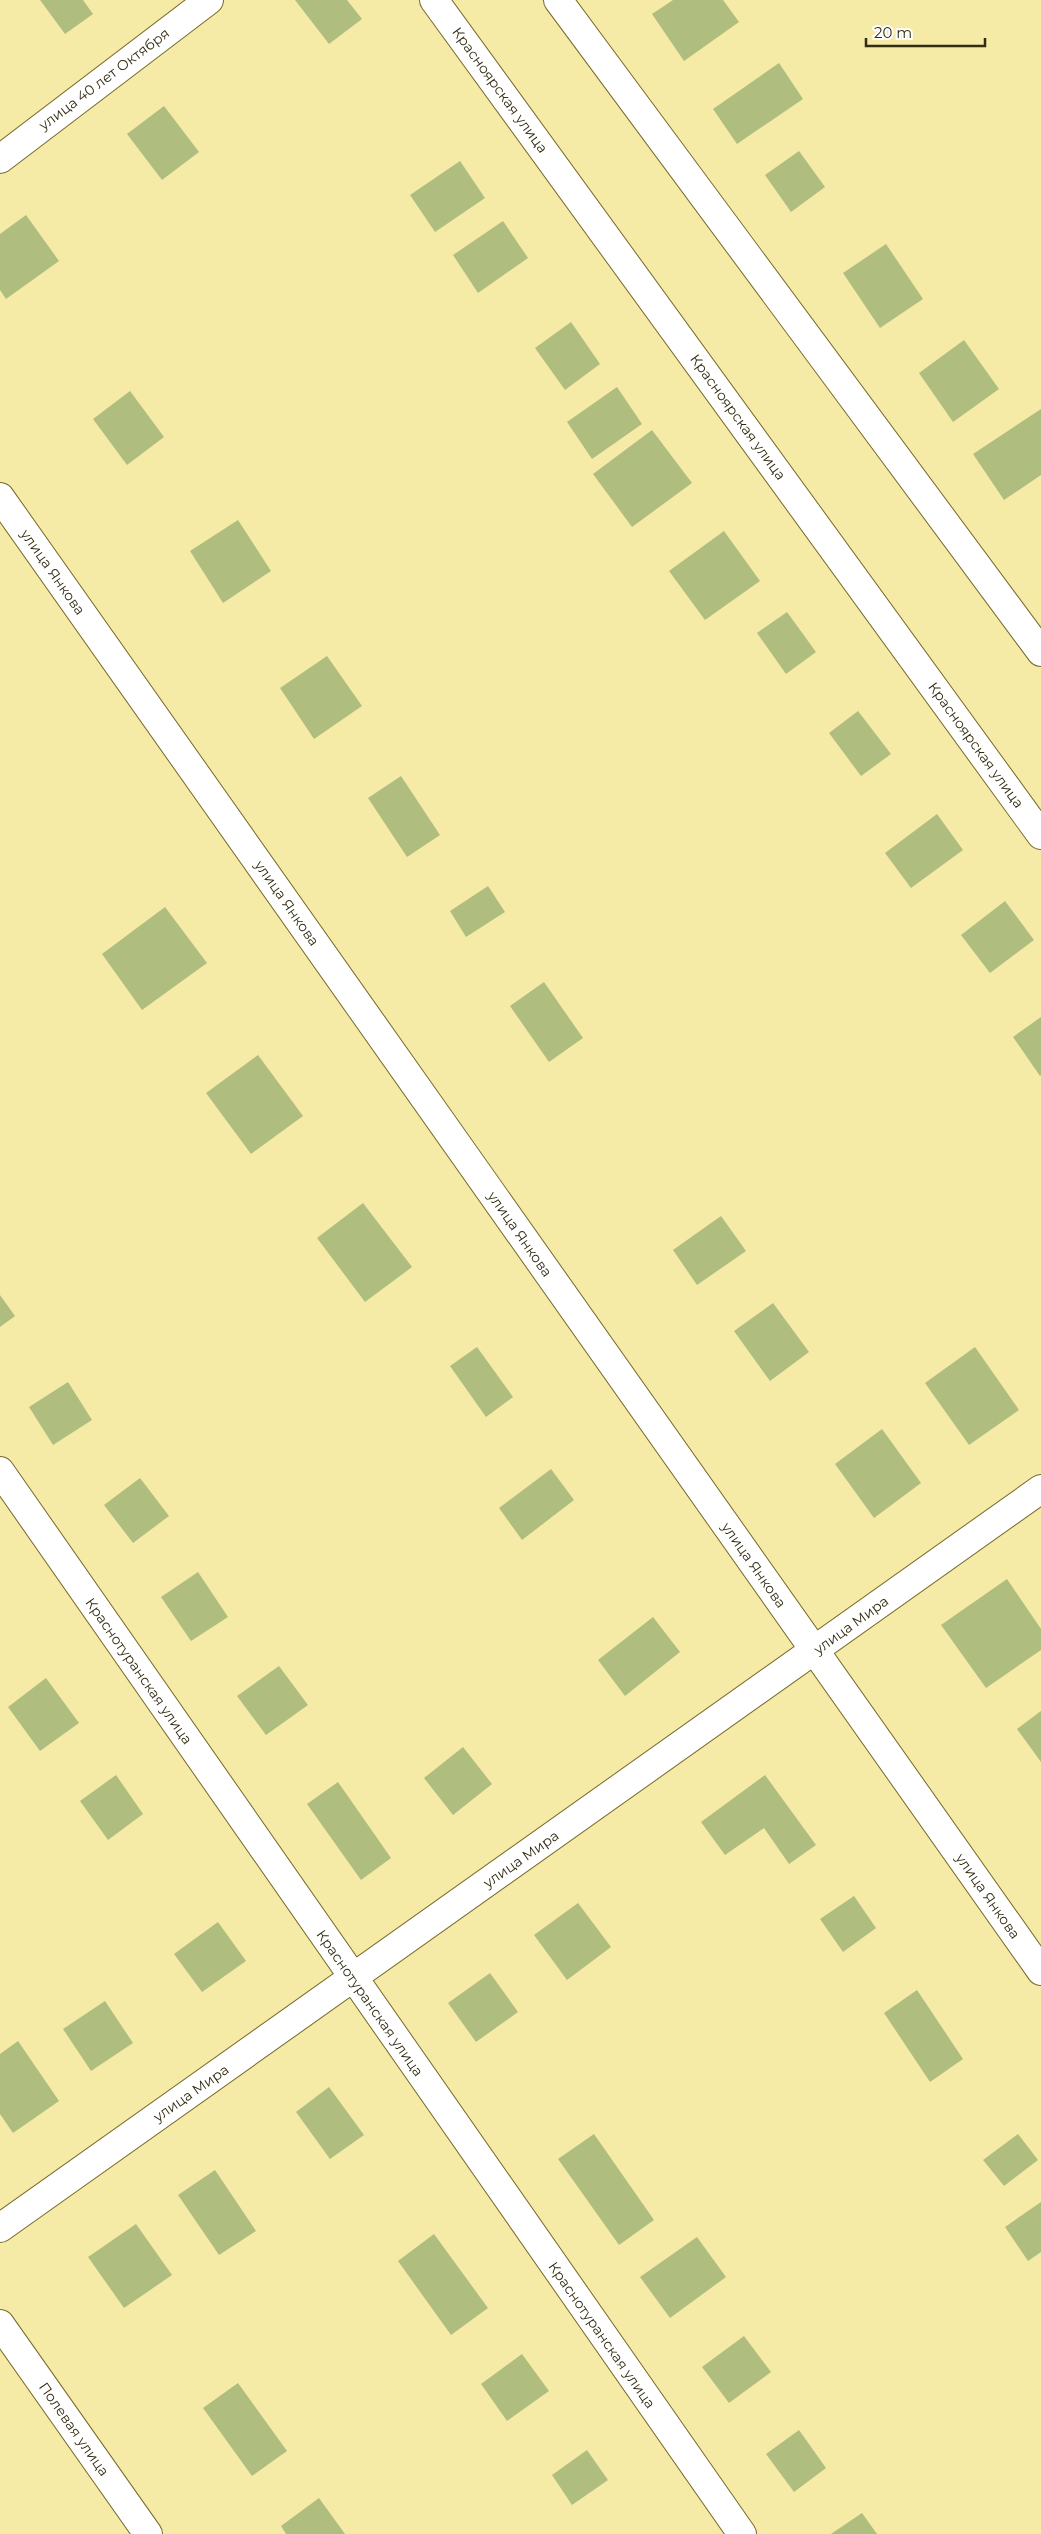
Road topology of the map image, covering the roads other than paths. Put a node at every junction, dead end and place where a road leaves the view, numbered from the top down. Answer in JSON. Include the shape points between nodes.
{"nodes":[{"id":1,"x":209,"y":0,"type":"edge"},
{"id":2,"x":434,"y":0,"type":"edge"},
{"id":3,"x":558,"y":0,"type":"edge"},
{"id":4,"x":0,"y":159,"type":"edge"},
{"id":5,"x":0,"y":497,"type":"edge"},
{"id":6,"x":1041,"y":652,"type":"edge"},
{"id":7,"x":1041,"y":835,"type":"edge"},
{"id":8,"x":0,"y":1471,"type":"edge"},
{"id":9,"x":1041,"y":1489,"type":"edge"},
{"id":10,"x":815,"y":1651,"type":"junction"},
{"id":11,"x":1041,"y":1971,"type":"edge"},
{"id":12,"x":353,"y":1979,"type":"junction"},
{"id":13,"x":0,"y":2228,"type":"edge"},
{"id":14,"x":0,"y":2324,"type":"edge"},
{"id":15,"x":148,"y":2534,"type":"edge"},
{"id":16,"x":742,"y":2534,"type":"edge"}],
"edges":[{"from":1,"to":4,"type":"street","name":"улица 40 лет Октября"},
{"from":2,"to":7,"type":"street","name":"Красноярская улица"},
{"from":3,"to":6,"type":"street"},
{"from":5,"to":10,"type":"street","name":"улица Янкова"},
{"from":8,"to":12,"type":"street","name":"Краснотуранская улица"},
{"from":9,"to":10,"type":"street","name":"улица Мира"},
{"from":10,"to":11,"type":"street","name":"улица Янкова"},
{"from":10,"to":12,"type":"street","name":"улица Мира"},
{"from":12,"to":13,"type":"street","name":"улица Мира"},
{"from":12,"to":16,"type":"street","name":"Краснотуранская улица"},
{"from":14,"to":15,"type":"street","name":"Полевая улица"}]}
